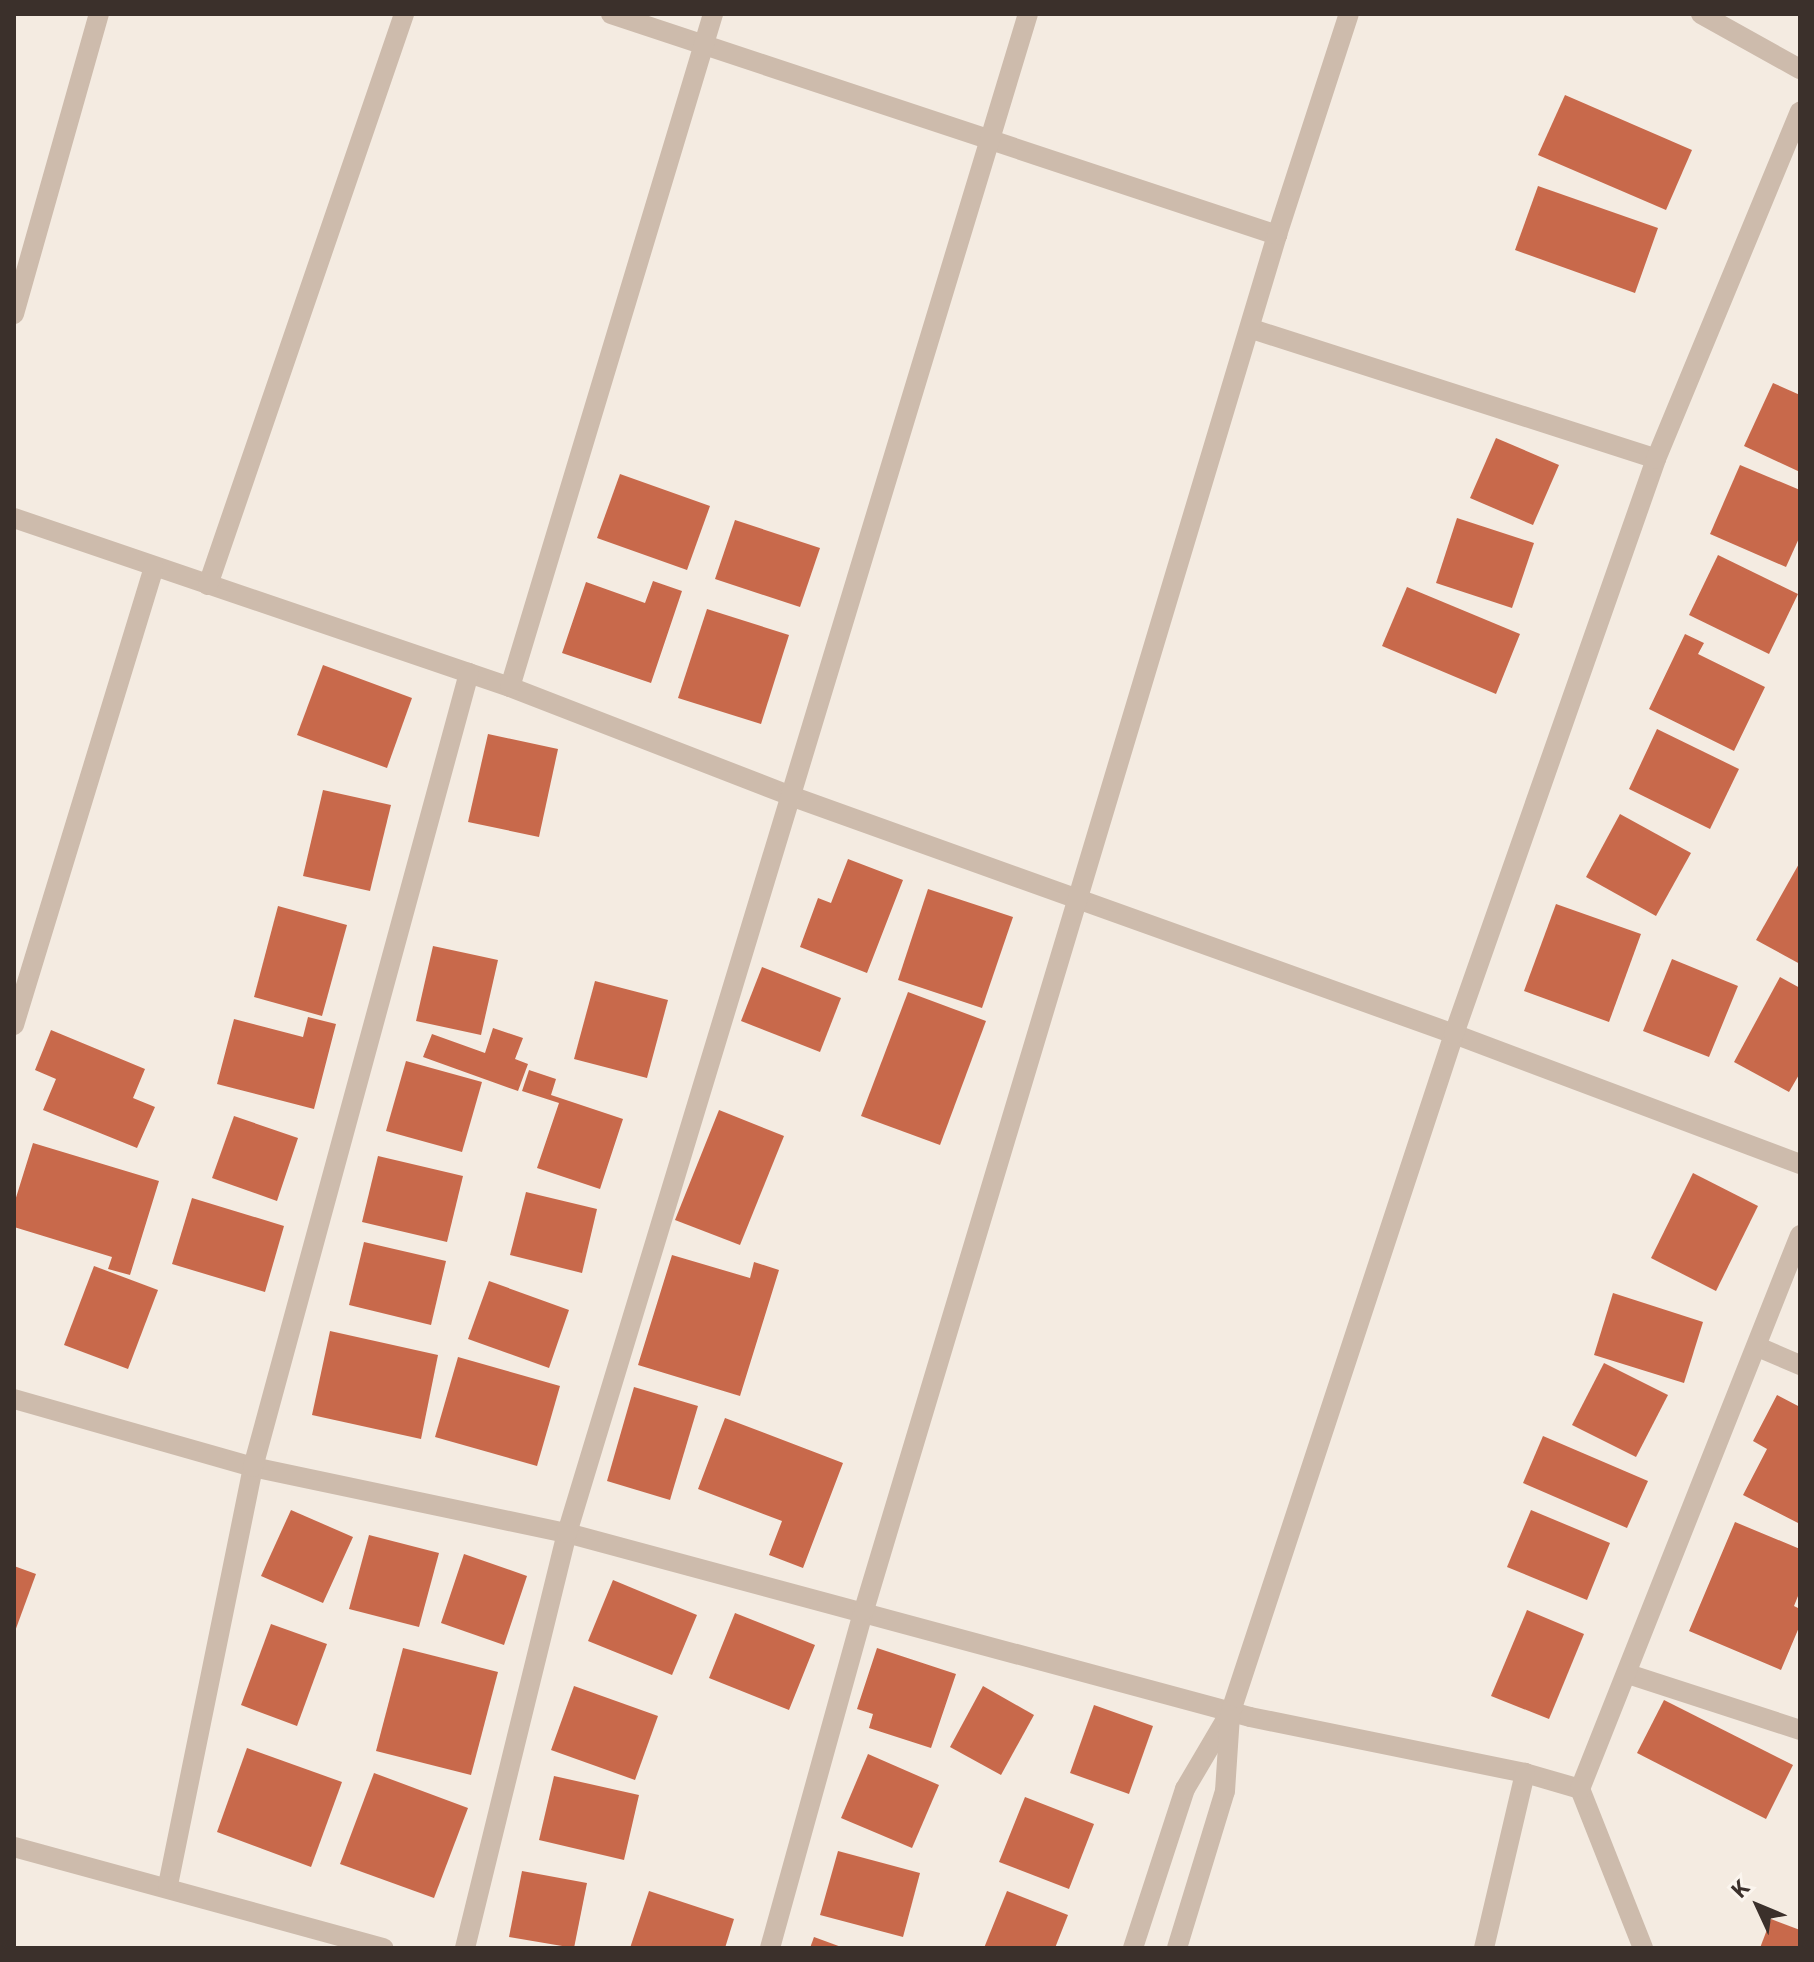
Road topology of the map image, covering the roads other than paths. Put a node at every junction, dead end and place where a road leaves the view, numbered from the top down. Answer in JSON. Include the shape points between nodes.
{"nodes":[{"id":1,"x":99,"y":14,"type":"edge"},
{"id":2,"x":404,"y":14,"type":"edge"},
{"id":3,"x":611,"y":14,"type":"edge"},
{"id":4,"x":713,"y":14,"type":"edge"},
{"id":5,"x":1028,"y":14,"type":"edge"},
{"id":6,"x":1349,"y":14,"type":"edge"},
{"id":7,"x":1701,"y":14,"type":"edge"},
{"id":8,"x":704,"y":44,"type":"junction"},
{"id":9,"x":1800,"y":69,"type":"edge"},
{"id":10,"x":1800,"y":112,"type":"edge"},
{"id":11,"x":992,"y":137,"type":"junction"},
{"id":12,"x":1277,"y":235,"type":"junction"},
{"id":13,"x":14,"y":314,"type":"edge"},
{"id":14,"x":1252,"y":329,"type":"junction"},
{"id":15,"x":1656,"y":459,"type":"junction"},
{"id":16,"x":14,"y":518,"type":"edge"},
{"id":17,"x":154,"y":568,"type":"junction"},
{"id":18,"x":208,"y":585,"type":"junction"},
{"id":19,"x":469,"y":673,"type":"junction"},
{"id":20,"x":510,"y":687,"type":"junction"},
{"id":21,"x":788,"y":795,"type":"junction"},
{"id":22,"x":1080,"y":902,"type":"junction"},
{"id":23,"x":14,"y":1025,"type":"edge"},
{"id":24,"x":1454,"y":1034,"type":"junction"},
{"id":25,"x":1800,"y":1164,"type":"edge"},
{"id":26,"x":1800,"y":1235,"type":"edge"},
{"id":27,"x":1758,"y":1347,"type":"junction"},
{"id":28,"x":1800,"y":1365,"type":"edge"},
{"id":29,"x":14,"y":1399,"type":"edge"},
{"id":30,"x":253,"y":1467,"type":"junction"},
{"id":31,"x":567,"y":1533,"type":"junction"},
{"id":32,"x":864,"y":1610,"type":"junction"},
{"id":33,"x":1628,"y":1674,"type":"junction"},
{"id":34,"x":1231,"y":1711,"type":"junction"},
{"id":35,"x":1800,"y":1730,"type":"edge"},
{"id":36,"x":1525,"y":1773,"type":"junction"},
{"id":37,"x":1580,"y":1789,"type":"junction"},
{"id":38,"x":14,"y":1847,"type":"edge"},
{"id":39,"x":168,"y":1885,"type":"junction"},
{"id":40,"x":383,"y":1948,"type":"edge"},
{"id":41,"x":465,"y":1948,"type":"edge"},
{"id":42,"x":770,"y":1948,"type":"edge"},
{"id":43,"x":1133,"y":1948,"type":"edge"},
{"id":44,"x":1177,"y":1948,"type":"edge"},
{"id":45,"x":1484,"y":1948,"type":"edge"},
{"id":46,"x":1643,"y":1948,"type":"edge"}],
"edges":[{"from":1,"to":13,"type":"street"},
{"from":2,"to":18,"type":"street"},
{"from":3,"to":8,"type":"street"},
{"from":4,"to":8,"type":"street"},
{"from":5,"to":11,"type":"street"},
{"from":6,"to":12,"type":"street"},
{"from":7,"to":9,"type":"street"},
{"from":8,"to":11,"type":"street"},
{"from":8,"to":20,"type":"street"},
{"from":10,"to":15,"type":"street"},
{"from":11,"to":12,"type":"street"},
{"from":11,"to":21,"type":"street"},
{"from":12,"to":14,"type":"street"},
{"from":14,"to":15,"type":"street"},
{"from":14,"to":22,"type":"street"},
{"from":15,"to":24,"type":"street"},
{"from":16,"to":17,"type":"street"},
{"from":17,"to":18,"type":"street"},
{"from":17,"to":23,"type":"street"},
{"from":18,"to":19,"type":"street"},
{"from":19,"to":20,"type":"street"},
{"from":19,"to":30,"type":"street"},
{"from":20,"to":21,"type":"street"},
{"from":21,"to":22,"type":"street"},
{"from":21,"to":31,"type":"street"},
{"from":22,"to":24,"type":"street"},
{"from":22,"to":32,"type":"street"},
{"from":24,"to":25,"type":"street"},
{"from":24,"to":34,"type":"street"},
{"from":26,"to":27,"type":"street"},
{"from":27,"to":28,"type":"street"},
{"from":27,"to":33,"type":"street"},
{"from":29,"to":30,"type":"street"},
{"from":30,"to":31,"type":"street"},
{"from":30,"to":39,"type":"street"},
{"from":31,"to":32,"type":"street"},
{"from":31,"to":41,"type":"street"},
{"from":32,"to":34,"type":"street"},
{"from":32,"to":42,"type":"street"},
{"from":33,"to":35,"type":"street"},
{"from":33,"to":37,"type":"street"},
{"from":34,"to":36,"type":"street"},
{"from":34,"to":43,"type":"street","via":[[1185,1789]]},
{"from":34,"to":44,"type":"street","via":[[1225,1791]]},
{"from":36,"to":37,"type":"street"},
{"from":36,"to":45,"type":"street"},
{"from":37,"to":46,"type":"street"},
{"from":38,"to":39,"type":"street"},
{"from":39,"to":40,"type":"street"}]}
